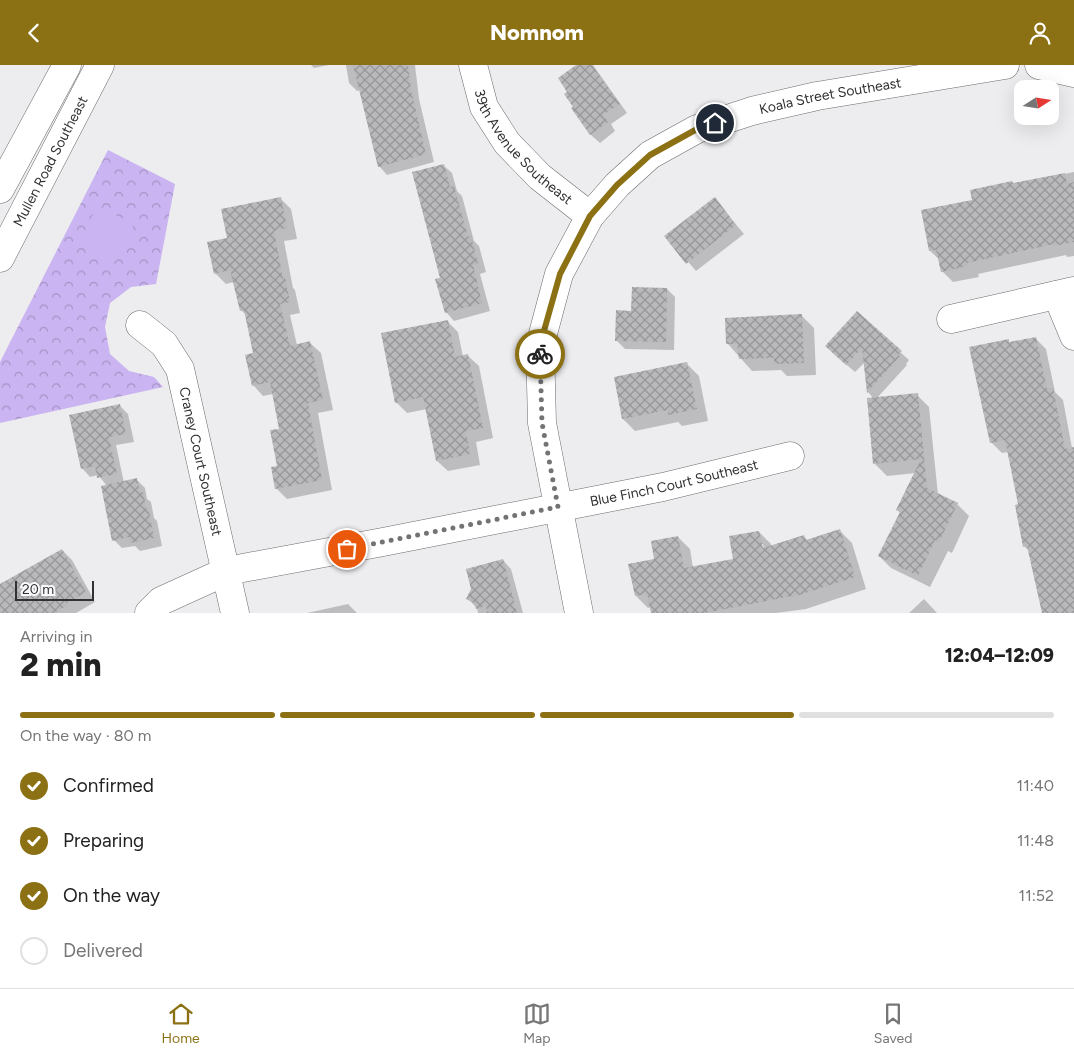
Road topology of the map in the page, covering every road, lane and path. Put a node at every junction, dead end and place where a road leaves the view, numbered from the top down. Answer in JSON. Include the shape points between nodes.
{"nodes":[{"id":1,"x":66,"y":65,"type":"edge"},
{"id":2,"x":100,"y":65,"type":"edge"},
{"id":3,"x":473,"y":65,"type":"edge"},
{"id":4,"x":1006,"y":65,"type":"edge"},
{"id":5,"x":1039,"y":65,"type":"edge"},
{"id":6,"x":1074,"y":73,"type":"edge"},
{"id":7,"x":0,"y":189,"type":"edge"},
{"id":8,"x":590,"y":216,"type":"junction"},
{"id":9,"x":1,"y":256,"type":"edge"},
{"id":10,"x":1065,"y":293,"type":"edge"},
{"id":11,"x":951,"y":319,"type":"dead end"},
{"id":12,"x":140,"y":325,"type":"dead end"},
{"id":13,"x":1074,"y":336,"type":"edge"},
{"id":14,"x":790,"y":456,"type":"dead end"},
{"id":15,"x":558,"y":507,"type":"junction"},
{"id":16,"x":227,"y":571,"type":"junction"},
{"id":17,"x":149,"y":613,"type":"edge"},
{"id":18,"x":235,"y":613,"type":"edge"},
{"id":19,"x":579,"y":613,"type":"edge"}],
"edges":[{"from":1,"to":7,"type":"street"},
{"from":2,"to":9,"type":"street","name":"Mullen Road Southeast"},
{"from":3,"to":8,"type":"street","name":"39th Avenue Southeast","via":[[484,107],[507,143],[540,177]]},
{"from":4,"to":8,"type":"street","name":"Koala Street Southeast","via":[[817,96],[752,111],[697,129],[650,155]]},
{"from":5,"to":6,"type":"street"},
{"from":8,"to":15,"type":"street","name":"Koala Street Southeast","via":[[560,274],[540,345],[542,423]]},
{"from":10,"to":11,"type":"street"},
{"from":10,"to":13,"type":"street"},
{"from":12,"to":16,"type":"street","name":"Craney Court Southeast","via":[[164,344],[180,369]]},
{"from":14,"to":15,"type":"street","name":"Blue Finch Court Southeast","via":[[663,487]]},
{"from":15,"to":16,"type":"street","name":"Blue Finch Court Southeast"},
{"from":15,"to":19,"type":"street","name":"Koala Street Southeast"},
{"from":16,"to":17,"type":"street","name":"Blue Finch Court Southeast","via":[[161,601]]},
{"from":16,"to":18,"type":"street","name":"Craney Court Southeast"}]}
